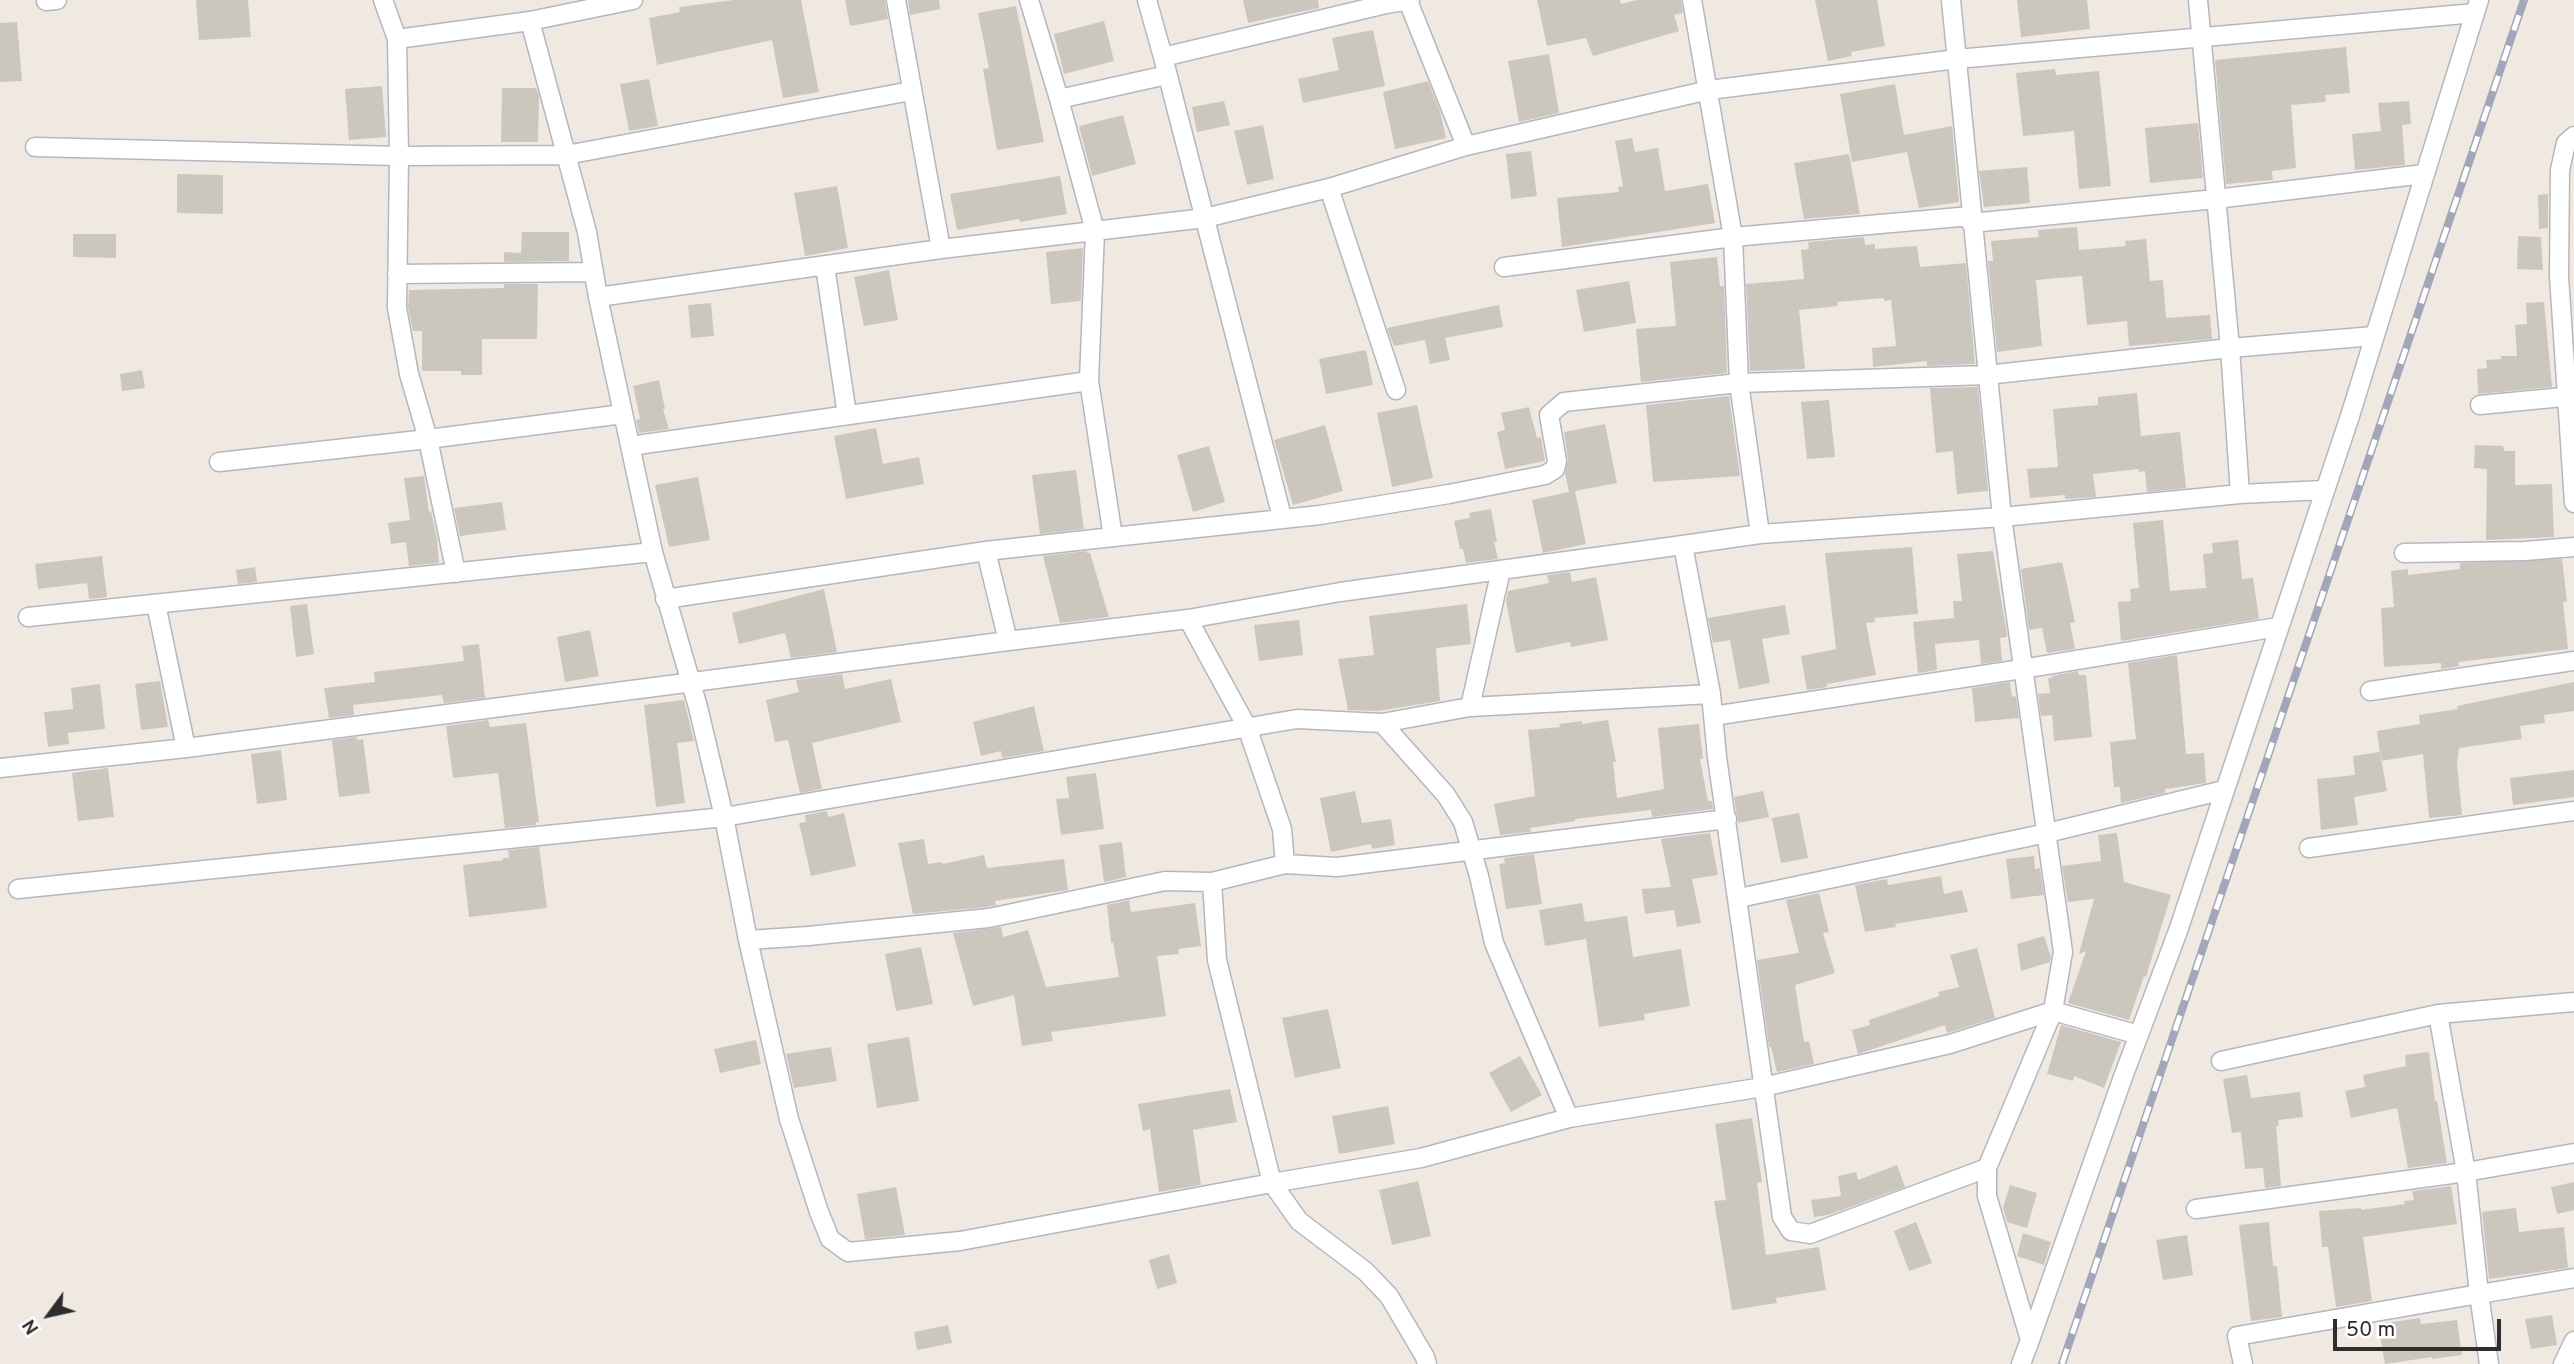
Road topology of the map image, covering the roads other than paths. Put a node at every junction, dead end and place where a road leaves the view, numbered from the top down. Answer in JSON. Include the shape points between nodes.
{"nodes":[{"id":1,"x":383,"y":0,"type":"edge"},
{"id":2,"x":633,"y":0,"type":"edge"},
{"id":3,"x":896,"y":0,"type":"edge"},
{"id":4,"x":1029,"y":0,"type":"edge"},
{"id":5,"x":1147,"y":0,"type":"edge"},
{"id":6,"x":1409,"y":0,"type":"edge"},
{"id":7,"x":1692,"y":0,"type":"edge"},
{"id":8,"x":1951,"y":0,"type":"edge"},
{"id":9,"x":2198,"y":0,"type":"edge"},
{"id":10,"x":2477,"y":6,"type":"edge"},
{"id":11,"x":530,"y":21,"type":"junction"},
{"id":12,"x":2202,"y":37,"type":"junction"},
{"id":13,"x":397,"y":39,"type":"junction"},
{"id":14,"x":1163,"y":57,"type":"junction"},
{"id":15,"x":1957,"y":59,"type":"junction"},
{"id":16,"x":1167,"y":75,"type":"junction"},
{"id":17,"x":1709,"y":90,"type":"junction"},
{"id":18,"x":911,"y":91,"type":"junction"},
{"id":19,"x":1059,"y":99,"type":"junction"},
{"id":20,"x":2574,"y":136,"type":"edge"},
{"id":21,"x":1466,"y":146,"type":"junction"},
{"id":22,"x":35,"y":147,"type":"dead end"},
{"id":23,"x":566,"y":155,"type":"junction"},
{"id":24,"x":399,"y":156,"type":"junction"},
{"id":25,"x":2424,"y":174,"type":"junction"},
{"id":26,"x":1329,"y":188,"type":"junction"},
{"id":27,"x":2216,"y":199,"type":"junction"},
{"id":28,"x":1205,"y":218,"type":"junction"},
{"id":29,"x":1971,"y":219,"type":"junction"},
{"id":30,"x":1095,"y":231,"type":"junction"},
{"id":31,"x":1733,"y":237,"type":"junction"},
{"id":32,"x":941,"y":249,"type":"junction"},
{"id":33,"x":825,"y":266,"type":"junction"},
{"id":34,"x":1504,"y":267,"type":"dead end"},
{"id":35,"x":594,"y":272,"type":"junction"},
{"id":36,"x":397,"y":274,"type":"junction"},
{"id":37,"x":2567,"y":276,"type":"edge"},
{"id":38,"x":598,"y":298,"type":"junction"},
{"id":39,"x":2374,"y":336,"type":"junction"},
{"id":40,"x":2230,"y":348,"type":"junction"},
{"id":41,"x":1987,"y":375,"type":"junction"},
{"id":42,"x":1089,"y":381,"type":"junction"},
{"id":43,"x":1739,"y":383,"type":"junction"},
{"id":44,"x":1396,"y":390,"type":"dead end"},
{"id":45,"x":2571,"y":397,"type":"edge"},
{"id":46,"x":2480,"y":405,"type":"dead end"},
{"id":47,"x":623,"y":414,"type":"junction"},
{"id":48,"x":847,"y":415,"type":"junction"},
{"id":49,"x":428,"y":439,"type":"junction"},
{"id":50,"x":630,"y":446,"type":"junction"},
{"id":51,"x":219,"y":462,"type":"dead end"},
{"id":52,"x":2324,"y":490,"type":"junction"},
{"id":53,"x":2240,"y":494,"type":"junction"},
{"id":54,"x":2574,"y":503,"type":"edge"},
{"id":55,"x":1282,"y":517,"type":"junction"},
{"id":56,"x":2002,"y":517,"type":"junction"},
{"id":57,"x":1760,"y":534,"type":"junction"},
{"id":58,"x":1113,"y":537,"type":"junction"},
{"id":59,"x":1683,"y":545,"type":"junction"},
{"id":60,"x":2574,"y":547,"type":"edge"},
{"id":61,"x":986,"y":551,"type":"junction"},
{"id":62,"x":653,"y":552,"type":"junction"},
{"id":63,"x":2404,"y":553,"type":"dead end"},
{"id":64,"x":1500,"y":570,"type":"junction"},
{"id":65,"x":456,"y":573,"type":"junction"},
{"id":66,"x":665,"y":599,"type":"junction"},
{"id":67,"x":156,"y":604,"type":"junction"},
{"id":68,"x":28,"y":617,"type":"dead end"},
{"id":69,"x":1188,"y":619,"type":"junction"},
{"id":70,"x":2278,"y":627,"type":"junction"},
{"id":71,"x":1008,"y":642,"type":"junction"},
{"id":72,"x":2574,"y":661,"type":"edge"},
{"id":73,"x":2022,"y":669,"type":"junction"},
{"id":74,"x":690,"y":684,"type":"junction"},
{"id":75,"x":2370,"y":691,"type":"dead end"},
{"id":76,"x":1711,"y":694,"type":"junction"},
{"id":77,"x":1470,"y":707,"type":"junction"},
{"id":78,"x":1713,"y":716,"type":"junction"},
{"id":79,"x":1382,"y":723,"type":"junction"},
{"id":80,"x":1247,"y":727,"type":"junction"},
{"id":81,"x":186,"y":748,"type":"junction"},
{"id":82,"x":0,"y":768,"type":"edge"},
{"id":83,"x":2224,"y":790,"type":"junction"},
{"id":84,"x":2574,"y":811,"type":"edge"},
{"id":85,"x":724,"y":817,"type":"junction"},
{"id":86,"x":1727,"y":819,"type":"junction"},
{"id":87,"x":2047,"y":833,"type":"junction"},
{"id":88,"x":2309,"y":848,"type":"dead end"},
{"id":89,"x":1471,"y":850,"type":"junction"},
{"id":90,"x":1285,"y":864,"type":"junction"},
{"id":91,"x":1212,"y":882,"type":"junction"},
{"id":92,"x":18,"y":889,"type":"dead end"},
{"id":93,"x":1738,"y":898,"type":"junction"},
{"id":94,"x":748,"y":940,"type":"junction"},
{"id":95,"x":2574,"y":1002,"type":"edge"},
{"id":96,"x":2053,"y":1011,"type":"junction"},
{"id":97,"x":2438,"y":1014,"type":"junction"},
{"id":98,"x":2139,"y":1035,"type":"junction"},
{"id":99,"x":2221,"y":1061,"type":"dead end"},
{"id":100,"x":1763,"y":1087,"type":"junction"},
{"id":101,"x":1569,"y":1118,"type":"junction"},
{"id":102,"x":2574,"y":1153,"type":"edge"},
{"id":103,"x":1987,"y":1168,"type":"junction"},
{"id":104,"x":2466,"y":1172,"type":"junction"},
{"id":105,"x":1272,"y":1183,"type":"junction"},
{"id":106,"x":2196,"y":1209,"type":"dead end"},
{"id":107,"x":2574,"y":1278,"type":"edge"},
{"id":108,"x":2479,"y":1294,"type":"junction"},
{"id":109,"x":2030,"y":1340,"type":"junction"},
{"id":110,"x":2574,"y":1341,"type":"edge"},
{"id":111,"x":1427,"y":1364,"type":"edge"},
{"id":112,"x":2021,"y":1364,"type":"edge"},
{"id":113,"x":2243,"y":1364,"type":"edge"},
{"id":114,"x":2489,"y":1364,"type":"edge"},
{"id":115,"x":2563,"y":1364,"type":"edge"}],
"edges":[{"from":1,"to":13,"type":"street"},
{"from":2,"to":11,"type":"street"},
{"from":3,"to":18,"type":"street"},
{"from":4,"to":19,"type":"street"},
{"from":5,"to":14,"type":"street"},
{"from":6,"to":14,"type":"street"},
{"from":6,"to":21,"type":"street"},
{"from":7,"to":17,"type":"street"},
{"from":8,"to":15,"type":"street"},
{"from":9,"to":12,"type":"street"},
{"from":10,"to":12,"type":"street"},
{"from":10,"to":25,"type":"street"},
{"from":11,"to":13,"type":"street"},
{"from":11,"to":23,"type":"street"},
{"from":12,"to":15,"type":"street"},
{"from":12,"to":27,"type":"street"},
{"from":13,"to":24,"type":"street"},
{"from":14,"to":16,"type":"street"},
{"from":15,"to":17,"type":"street"},
{"from":15,"to":29,"type":"street"},
{"from":16,"to":19,"type":"street"},
{"from":16,"to":28,"type":"street"},
{"from":17,"to":21,"type":"street"},
{"from":17,"to":31,"type":"street"},
{"from":18,"to":23,"type":"street"},
{"from":18,"to":32,"type":"street"},
{"from":19,"to":30,"type":"street"},
{"from":20,"to":37,"type":"street","via":[[2566,143],[2560,170]]},
{"from":21,"to":26,"type":"street"},
{"from":22,"to":24,"type":"street"},
{"from":23,"to":24,"type":"street"},
{"from":23,"to":35,"type":"street"},
{"from":24,"to":36,"type":"street"},
{"from":25,"to":27,"type":"street"},
{"from":25,"to":39,"type":"street"},
{"from":26,"to":28,"type":"street"},
{"from":26,"to":44,"type":"street"},
{"from":27,"to":29,"type":"street"},
{"from":27,"to":40,"type":"street"},
{"from":28,"to":30,"type":"street"},
{"from":28,"to":55,"type":"street"},
{"from":29,"to":31,"type":"street"},
{"from":29,"to":41,"type":"street"},
{"from":30,"to":32,"type":"street"},
{"from":30,"to":42,"type":"street"},
{"from":31,"to":34,"type":"street"},
{"from":31,"to":43,"type":"street"},
{"from":32,"to":33,"type":"street"},
{"from":33,"to":38,"type":"street"},
{"from":33,"to":48,"type":"street"},
{"from":35,"to":36,"type":"street"},
{"from":35,"to":38,"type":"street"},
{"from":36,"to":49,"type":"street","via":[[397,308],[409,374]]},
{"from":37,"to":45,"type":"street"},
{"from":38,"to":47,"type":"street"},
{"from":39,"to":40,"type":"street"},
{"from":39,"to":52,"type":"street"},
{"from":40,"to":41,"type":"street"},
{"from":40,"to":53,"type":"street"},
{"from":41,"to":43,"type":"street"},
{"from":41,"to":56,"type":"street"},
{"from":42,"to":48,"type":"street"},
{"from":42,"to":58,"type":"street"},
{"from":43,"to":55,"type":"street","via":[[1564,401],[1549,415],[1557,461],[1555,470],[1545,475],[1320,515]]},
{"from":43,"to":57,"type":"street"},
{"from":45,"to":46,"type":"street"},
{"from":45,"to":54,"type":"street"},
{"from":47,"to":49,"type":"street"},
{"from":47,"to":50,"type":"street"},
{"from":48,"to":50,"type":"street"},
{"from":49,"to":51,"type":"street"},
{"from":49,"to":65,"type":"street"},
{"from":50,"to":62,"type":"street"},
{"from":52,"to":53,"type":"street"},
{"from":52,"to":70,"type":"street"},
{"from":53,"to":56,"type":"street"},
{"from":55,"to":58,"type":"street"},
{"from":56,"to":57,"type":"street"},
{"from":56,"to":73,"type":"street"},
{"from":57,"to":59,"type":"street"},
{"from":58,"to":61,"type":"street"},
{"from":59,"to":64,"type":"street"},
{"from":59,"to":76,"type":"street"},
{"from":60,"to":63,"type":"street"},
{"from":61,"to":66,"type":"street"},
{"from":61,"to":71,"type":"street"},
{"from":62,"to":65,"type":"street"},
{"from":62,"to":66,"type":"street"},
{"from":64,"to":69,"type":"street"},
{"from":64,"to":77,"type":"street"},
{"from":65,"to":67,"type":"street"},
{"from":66,"to":74,"type":"street"},
{"from":67,"to":68,"type":"street"},
{"from":67,"to":81,"type":"street"},
{"from":69,"to":71,"type":"street"},
{"from":69,"to":80,"type":"street"},
{"from":70,"to":73,"type":"street"},
{"from":70,"to":83,"type":"street"},
{"from":71,"to":74,"type":"street"},
{"from":72,"to":75,"type":"street"},
{"from":73,"to":78,"type":"street"},
{"from":73,"to":87,"type":"street"},
{"from":74,"to":81,"type":"street"},
{"from":74,"to":85,"type":"street"},
{"from":76,"to":77,"type":"street"},
{"from":76,"to":78,"type":"street"},
{"from":77,"to":79,"type":"street"},
{"from":78,"to":86,"type":"street"},
{"from":79,"to":80,"type":"street","via":[[1297,719]]},
{"from":79,"to":89,"type":"street","via":[[1446,795],[1463,822]]},
{"from":80,"to":85,"type":"street"},
{"from":80,"to":90,"type":"street","via":[[1282,829]]},
{"from":81,"to":82,"type":"street"},
{"from":83,"to":87,"type":"street"},
{"from":83,"to":98,"type":"street"},
{"from":84,"to":88,"type":"street"},
{"from":85,"to":92,"type":"street"},
{"from":85,"to":94,"type":"street"},
{"from":86,"to":89,"type":"street"},
{"from":86,"to":93,"type":"street"},
{"from":87,"to":93,"type":"street"},
{"from":87,"to":96,"type":"street","via":[[2063,952]]},
{"from":89,"to":90,"type":"street","via":[[1337,867]]},
{"from":89,"to":101,"type":"street","via":[[1494,943]]},
{"from":90,"to":91,"type":"street"},
{"from":91,"to":94,"type":"street","via":[[1165,881],[989,918]]},
{"from":91,"to":105,"type":"street","via":[[1217,960]]},
{"from":93,"to":100,"type":"street"},
{"from":94,"to":105,"type":"street","via":[[789,1119],[811,1189],[830,1239],[848,1252],[960,1241]]},
{"from":95,"to":97,"type":"street"},
{"from":96,"to":98,"type":"street"},
{"from":96,"to":100,"type":"street","via":[[1950,1044]]},
{"from":96,"to":103,"type":"street"},
{"from":97,"to":99,"type":"street"},
{"from":97,"to":104,"type":"street"},
{"from":98,"to":109,"type":"street"},
{"from":100,"to":101,"type":"street"},
{"from":100,"to":103,"type":"street","via":[[1782,1217],[1791,1231],[1810,1234],[1831,1228]]},
{"from":101,"to":105,"type":"street","via":[[1421,1158]]},
{"from":102,"to":104,"type":"street"},
{"from":103,"to":109,"type":"street","via":[[1987,1196]]},
{"from":104,"to":106,"type":"street"},
{"from":104,"to":108,"type":"street"},
{"from":105,"to":111,"type":"street","via":[[1299,1221],[1365,1271],[1389,1296]]},
{"from":107,"to":108,"type":"street"},
{"from":108,"to":113,"type":"street","via":[[2237,1336]]},
{"from":108,"to":114,"type":"street"},
{"from":109,"to":112,"type":"street"},
{"from":110,"to":115,"type":"street"}]}
